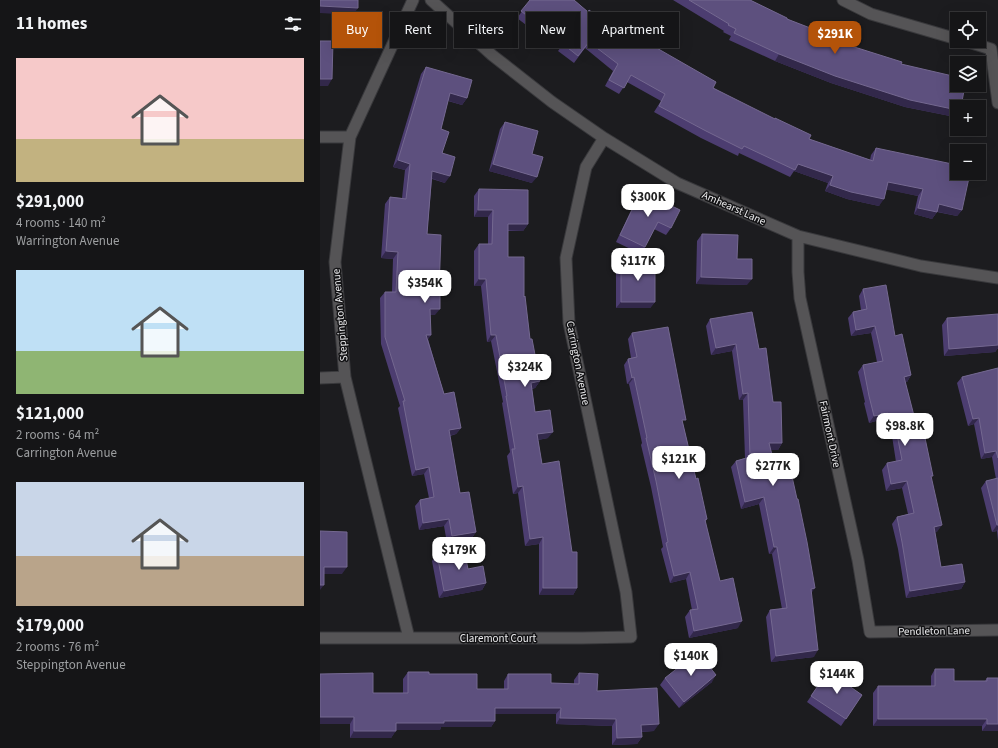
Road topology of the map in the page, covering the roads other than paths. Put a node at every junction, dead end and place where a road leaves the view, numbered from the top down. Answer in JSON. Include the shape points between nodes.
{"nodes":[{"id":1,"x":413,"y":0,"type":"edge"},
{"id":2,"x":431,"y":0,"type":"edge"},
{"id":3,"x":843,"y":0,"type":"edge"},
{"id":4,"x":950,"y":37,"type":"edge"},
{"id":5,"x":986,"y":47,"type":"edge"},
{"id":6,"x":998,"y":102,"type":"edge"},
{"id":7,"x":320,"y":137,"type":"edge"},
{"id":8,"x":350,"y":137,"type":"junction"},
{"id":9,"x":604,"y":138,"type":"junction"},
{"id":10,"x":798,"y":236,"type":"junction"},
{"id":11,"x":998,"y":278,"type":"edge"},
{"id":12,"x":345,"y":377,"type":"junction"},
{"id":13,"x":320,"y":378,"type":"edge"},
{"id":14,"x":626,"y":592,"type":"joint"},
{"id":15,"x":998,"y":630,"type":"edge"},
{"id":16,"x":870,"y":632,"type":"joint"},
{"id":17,"x":320,"y":638,"type":"edge"},
{"id":18,"x":409,"y":638,"type":"junction"}],
"edges":[{"from":1,"to":8,"type":"street","name":"Steppington Avenue"},
{"from":2,"to":9,"type":"street","name":"Amhearst Lane","via":[[486,50],[552,102]]},
{"from":3,"to":4,"type":"street","via":[[871,14]]},
{"from":5,"to":6,"type":"street","via":[[991,49]]},
{"from":7,"to":8,"type":"street"},
{"from":8,"to":12,"type":"street","name":"Steppington Avenue","via":[[334,262]]},
{"from":9,"to":10,"type":"street","name":"Amhearst Lane","via":[[677,183]]},
{"from":9,"to":14,"type":"street","name":"Carrington Avenue","via":[[586,167],[566,258],[569,323]]},
{"from":10,"to":11,"type":"street","name":"Amhearst Lane","via":[[921,266]]},
{"from":10,"to":16,"type":"street","name":"Fairmont Drive","via":[[800,298],[858,560]]},
{"from":12,"to":13,"type":"street"},
{"from":12,"to":18,"type":"street","name":"Steppington Avenue"},
{"from":14,"to":18,"type":"street","name":"Claremont Court","via":[[631,637]]},
{"from":15,"to":16,"type":"street","name":"Pendleton Lane"},
{"from":17,"to":18,"type":"street","name":"Claremont Court"}]}
